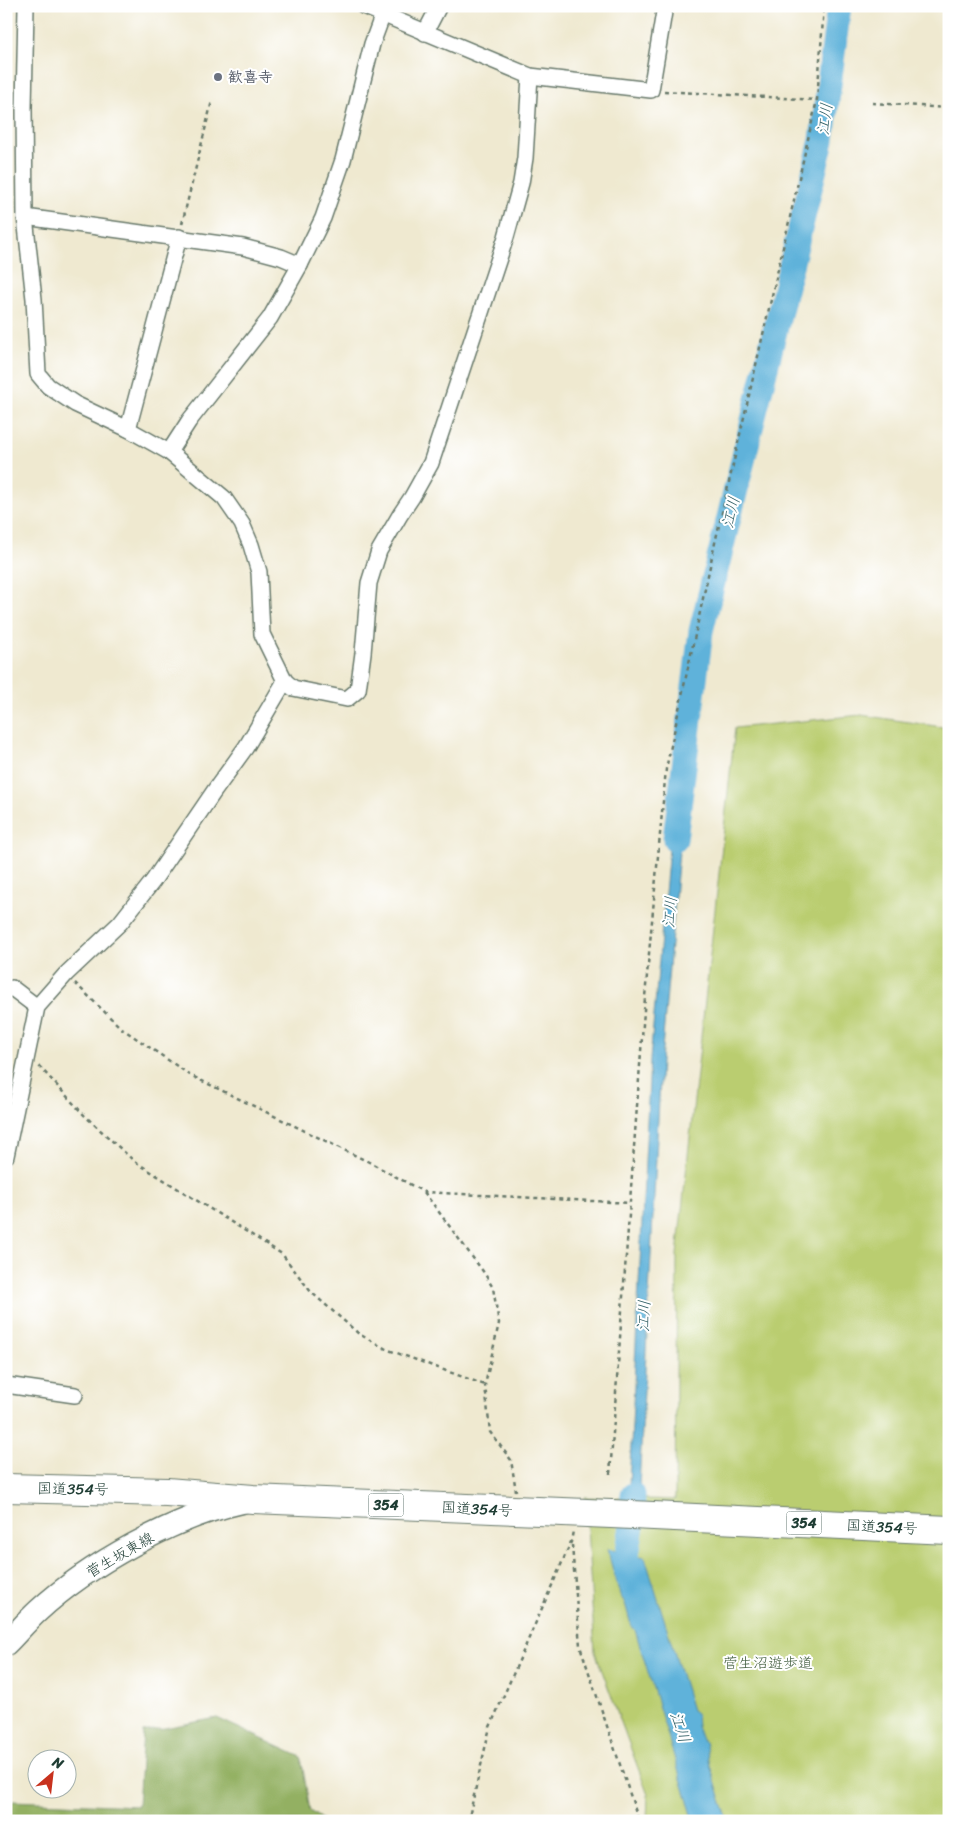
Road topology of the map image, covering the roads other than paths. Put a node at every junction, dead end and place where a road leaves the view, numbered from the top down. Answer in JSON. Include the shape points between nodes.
{"nodes":[{"id":1,"x":26,"y":6,"type":"edge"},
{"id":2,"x":363,"y":6,"type":"edge"},
{"id":3,"x":439,"y":6,"type":"edge"},
{"id":4,"x":665,"y":6,"type":"edge"},
{"id":5,"x":383,"y":14,"type":"junction"},
{"id":6,"x":425,"y":34,"type":"junction"},
{"id":7,"x":530,"y":76,"type":"junction"},
{"id":8,"x":25,"y":217,"type":"junction"},
{"id":9,"x":179,"y":237,"type":"junction"},
{"id":10,"x":300,"y":265,"type":"junction"},
{"id":11,"x":128,"y":429,"type":"junction"},
{"id":12,"x":170,"y":452,"type":"junction"},
{"id":13,"x":285,"y":681,"type":"junction"},
{"id":14,"x":6,"y":990,"type":"edge"},
{"id":15,"x":37,"y":1007,"type":"junction"},
{"id":16,"x":6,"y":1156,"type":"edge"},
{"id":17,"x":6,"y":1385,"type":"edge"},
{"id":18,"x":74,"y":1395,"type":"dead end"},
{"id":19,"x":6,"y":1488,"type":"edge"},
{"id":20,"x":253,"y":1499,"type":"junction"},
{"id":21,"x":949,"y":1530,"type":"edge"},
{"id":22,"x":6,"y":1644,"type":"edge"}],
"edges":[{"from":1,"to":8,"type":"street"},
{"from":2,"to":5,"type":"street"},
{"from":3,"to":6,"type":"street"},
{"from":4,"to":7,"type":"street","via":[[650,90]]},
{"from":5,"to":6,"type":"street"},
{"from":5,"to":10,"type":"street","via":[[372,44],[343,160],[323,218]]},
{"from":6,"to":7,"type":"street"},
{"from":7,"to":13,"type":"street","via":[[525,158],[519,192],[431,463],[379,551],[369,583],[358,690],[347,700],[292,688]]},
{"from":8,"to":9,"type":"street"},
{"from":8,"to":11,"type":"street","via":[[38,374],[48,386],[75,404]]},
{"from":9,"to":10,"type":"street","via":[[243,247]]},
{"from":9,"to":11,"type":"street"},
{"from":10,"to":12,"type":"street","via":[[270,318],[189,420]]},
{"from":11,"to":12,"type":"street"},
{"from":12,"to":13,"type":"street","via":[[224,498],[242,524],[259,572],[262,634]]},
{"from":13,"to":15,"type":"street","via":[[246,747],[153,881],[120,923],[66,974]]},
{"from":14,"to":15,"type":"street","via":[[12,988]]},
{"from":15,"to":16,"type":"street"},
{"from":17,"to":18,"type":"street"},
{"from":19,"to":20,"type":"highway","name":"国道354号","number":"354","via":[[167,1492]]},
{"from":20,"to":21,"type":"highway","name":"国道354号","number":"354"},
{"from":20,"to":22,"type":"main road","name":"菅生坂東線","via":[[185,1519],[120,1553],[57,1595]]}]}
